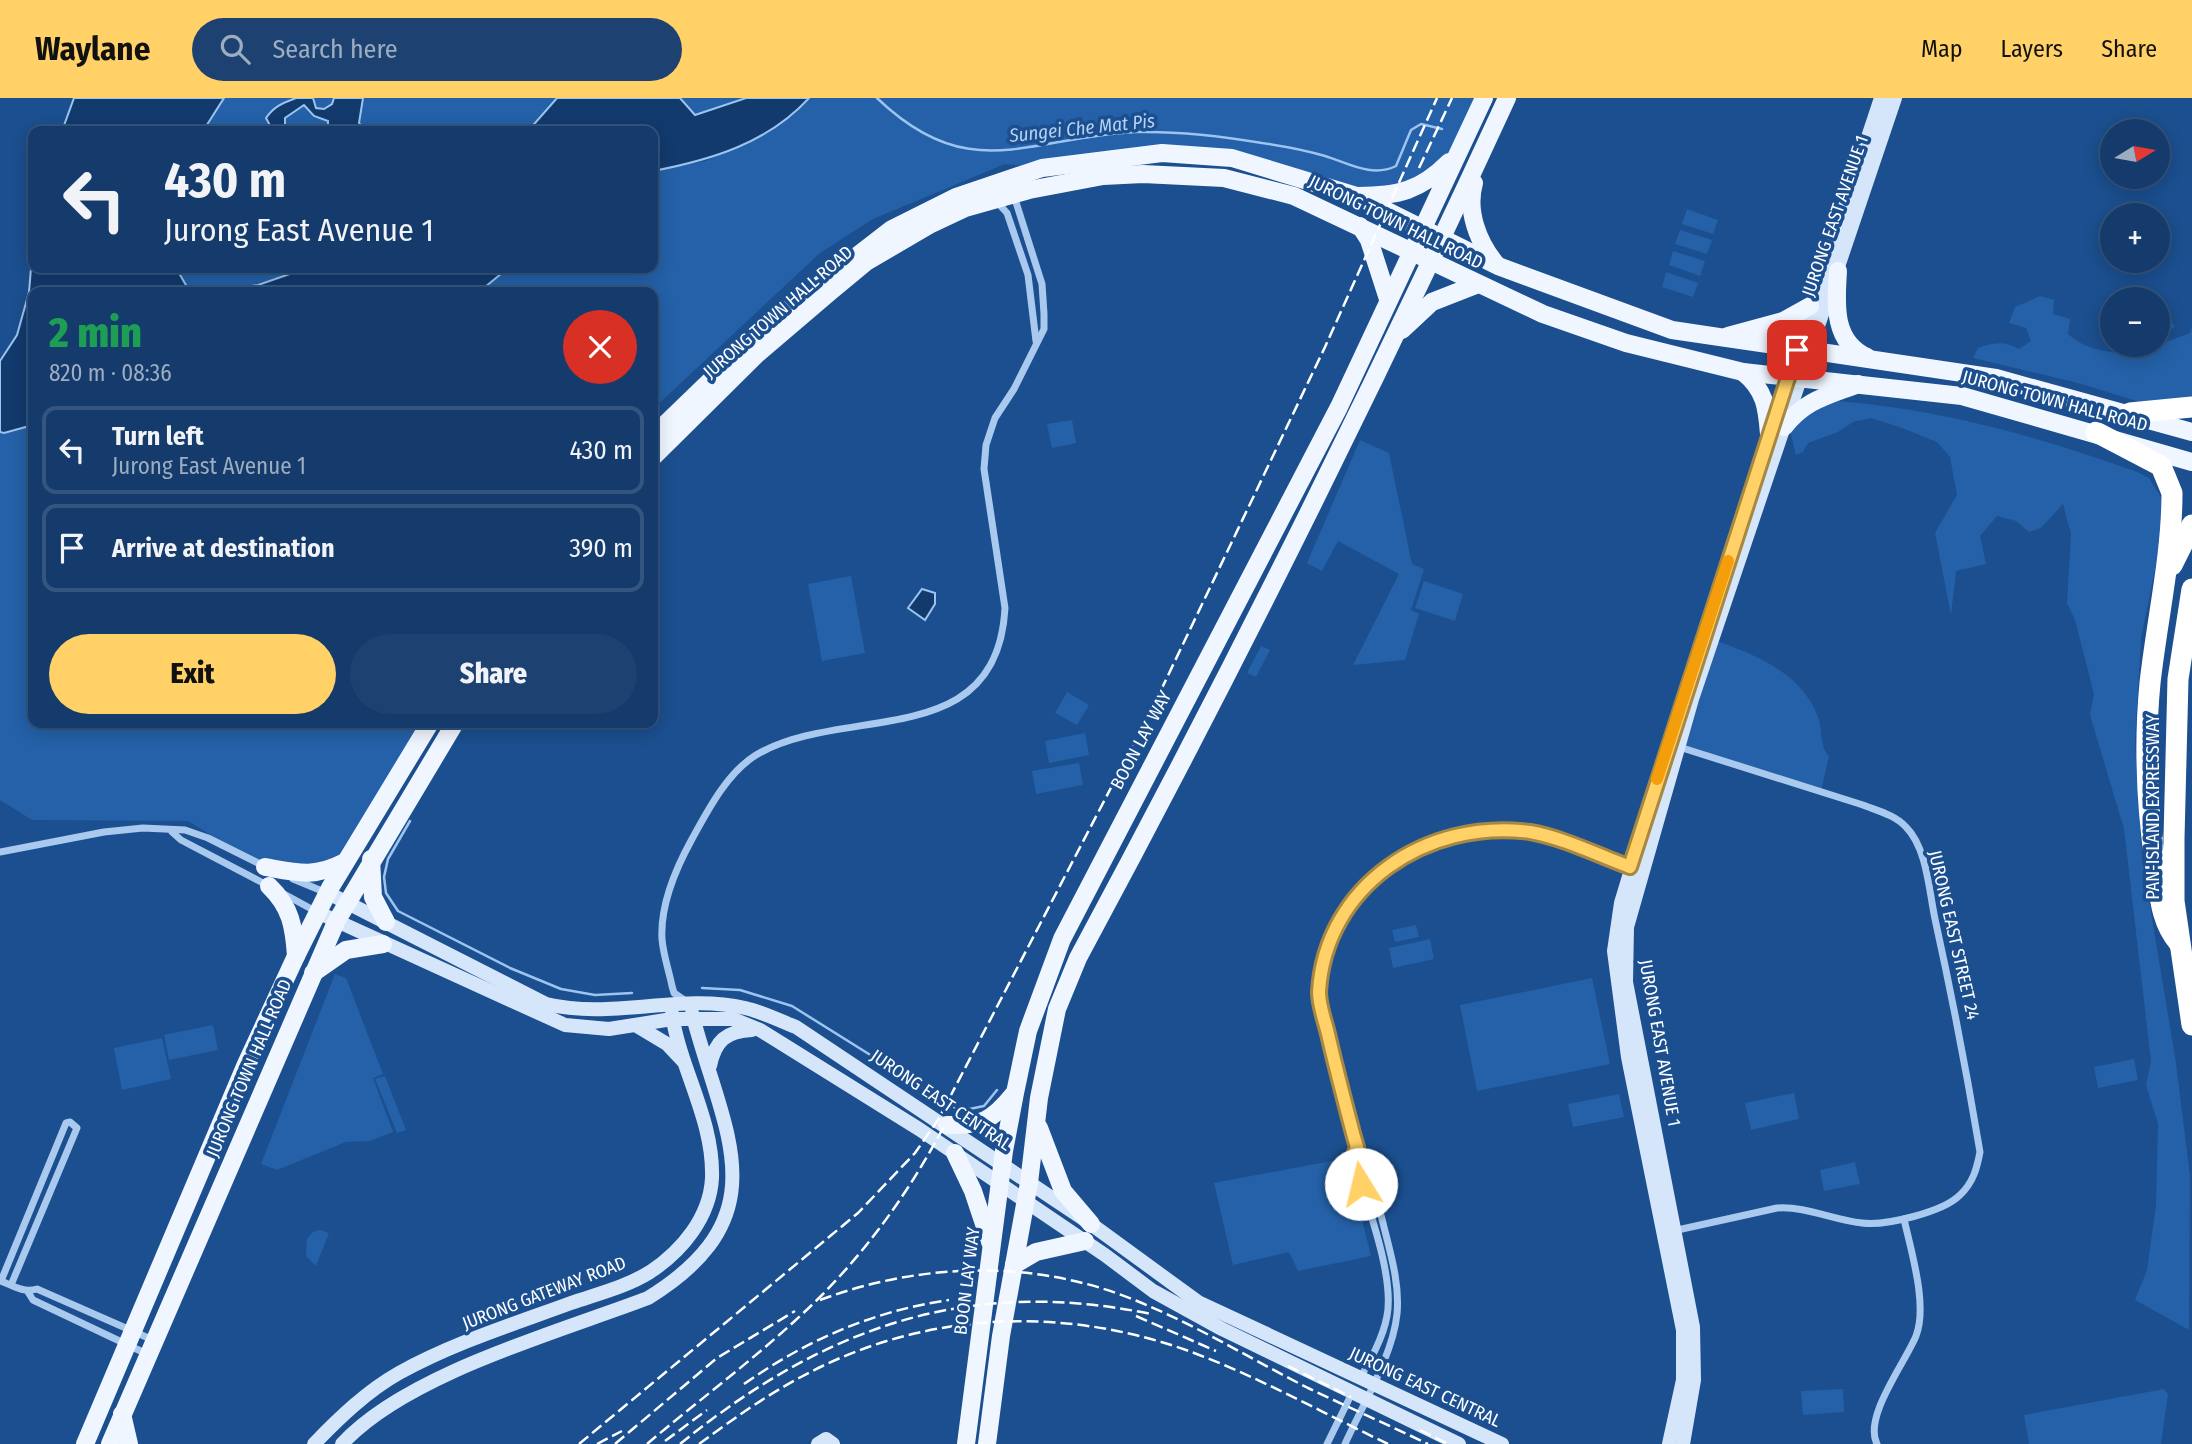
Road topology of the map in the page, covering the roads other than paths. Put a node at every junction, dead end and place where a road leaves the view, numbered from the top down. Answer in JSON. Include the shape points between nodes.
{"nodes":[{"id":1,"x":1484,"y":98,"type":"edge"},
{"id":2,"x":1507,"y":98,"type":"edge"},
{"id":3,"x":1881,"y":98,"type":"edge"},
{"id":4,"x":1895,"y":98,"type":"edge"},
{"id":5,"x":1461,"y":149,"type":"junction"},
{"id":6,"x":1482,"y":150,"type":"junction"},
{"id":7,"x":994,"y":192,"type":"junction"},
{"id":8,"x":1013,"y":195,"type":"junction"},
{"id":9,"x":1357,"y":196,"type":"junction"},
{"id":10,"x":1360,"y":226,"type":"junction"},
{"id":11,"x":1424,"y":228,"type":"junction"},
{"id":12,"x":1442,"y":238,"type":"junction"},
{"id":13,"x":1413,"y":251,"type":"junction"},
{"id":14,"x":1431,"y":260,"type":"junction"},
{"id":15,"x":1498,"y":267,"type":"junction"},
{"id":16,"x":1838,"y":271,"type":"junction"},
{"id":17,"x":821,"y":282,"type":"junction"},
{"id":18,"x":842,"y":283,"type":"junction"},
{"id":19,"x":1478,"y":285,"type":"junction"},
{"id":20,"x":1388,"y":299,"type":"junction"},
{"id":21,"x":1810,"y":306,"type":"junction"},
{"id":22,"x":1394,"y":337,"type":"junction"},
{"id":23,"x":1717,"y":338,"type":"junction"},
{"id":24,"x":1036,"y":341,"type":"junction"},
{"id":25,"x":1803,"y":351,"type":"junction"},
{"id":26,"x":1870,"y":358,"type":"junction"},
{"id":27,"x":1743,"y":372,"type":"junction"},
{"id":28,"x":1795,"y":377,"type":"junction"},
{"id":29,"x":1861,"y":383,"type":"junction"},
{"id":30,"x":2192,"y":407,"type":"edge"},
{"id":31,"x":2130,"y":413,"type":"junction"},
{"id":32,"x":658,"y":431,"type":"edge"},
{"id":33,"x":1777,"y":431,"type":"junction"},
{"id":34,"x":2096,"y":432,"type":"junction"},
{"id":35,"x":2192,"y":432,"type":"edge"},
{"id":36,"x":658,"y":452,"type":"edge"},
{"id":37,"x":2192,"y":462,"type":"edge"},
{"id":38,"x":2192,"y":525,"type":"edge"},
{"id":39,"x":2162,"y":589,"type":"junction"},
{"id":40,"x":2192,"y":589,"type":"edge"},
{"id":41,"x":427,"y":728,"type":"edge"},
{"id":42,"x":453,"y":728,"type":"edge"},
{"id":43,"x":1673,"y":745,"type":"junction"},
{"id":44,"x":172,"y":832,"type":"junction"},
{"id":45,"x":0,"y":852,"type":"edge"},
{"id":46,"x":371,"y":859,"type":"junction"},
{"id":47,"x":346,"y":861,"type":"junction"},
{"id":48,"x":265,"y":867,"type":"junction"},
{"id":49,"x":1636,"y":869,"type":"junction"},
{"id":50,"x":269,"y":886,"type":"junction"},
{"id":51,"x":328,"y":893,"type":"junction"},
{"id":52,"x":345,"y":902,"type":"junction"},
{"id":53,"x":317,"y":912,"type":"junction"},
{"id":54,"x":336,"y":922,"type":"junction"},
{"id":55,"x":386,"y":922,"type":"junction"},
{"id":56,"x":2179,"y":943,"type":"junction"},
{"id":57,"x":383,"y":944,"type":"junction"},
{"id":58,"x":296,"y":956,"type":"junction"},
{"id":59,"x":311,"y":975,"type":"junction"},
{"id":60,"x":690,"y":1005,"type":"junction"},
{"id":61,"x":672,"y":1006,"type":"junction"},
{"id":62,"x":694,"y":1020,"type":"junction"},
{"id":63,"x":2192,"y":1025,"type":"edge"},
{"id":64,"x":637,"y":1026,"type":"junction"},
{"id":65,"x":760,"y":1030,"type":"junction"},
{"id":66,"x":685,"y":1062,"type":"junction"},
{"id":67,"x":709,"y":1068,"type":"junction"},
{"id":68,"x":1015,"y":1093,"type":"junction"},
{"id":69,"x":1036,"y":1122,"type":"junction"},
{"id":70,"x":947,"y":1125,"type":"junction"},
{"id":71,"x":1357,"y":1147,"type":"junction"},
{"id":72,"x":955,"y":1153,"type":"junction"},
{"id":73,"x":1003,"y":1164,"type":"junction"},
{"id":74,"x":1000,"y":1183,"type":"junction"},
{"id":75,"x":1028,"y":1192,"type":"junction"},
{"id":76,"x":702,"y":1216,"type":"junction"},
{"id":77,"x":725,"y":1217,"type":"junction"},
{"id":78,"x":1904,"y":1219,"type":"junction"},
{"id":79,"x":1091,"y":1224,"type":"junction"},
{"id":80,"x":717,"y":1231,"type":"junction"},
{"id":81,"x":1671,"y":1232,"type":"junction"},
{"id":82,"x":1085,"y":1241,"type":"junction"},
{"id":83,"x":992,"y":1249,"type":"junction"},
{"id":84,"x":1014,"y":1265,"type":"junction"},
{"id":85,"x":1,"y":1281,"type":"edge"},
{"id":86,"x":11,"y":1285,"type":"junction"},
{"id":87,"x":28,"y":1292,"type":"junction"},
{"id":88,"x":131,"y":1338,"type":"junction"},
{"id":89,"x":150,"y":1347,"type":"junction"},
{"id":90,"x":1367,"y":1380,"type":"junction"},
{"id":91,"x":1358,"y":1396,"type":"junction"},
{"id":92,"x":122,"y":1413,"type":"junction"},
{"id":93,"x":85,"y":1444,"type":"edge"},
{"id":94,"x":110,"y":1444,"type":"edge"},
{"id":95,"x":129,"y":1444,"type":"edge"},
{"id":96,"x":314,"y":1444,"type":"edge"},
{"id":97,"x":342,"y":1444,"type":"edge"},
{"id":98,"x":818,"y":1444,"type":"edge"},
{"id":99,"x":833,"y":1444,"type":"edge"},
{"id":100,"x":966,"y":1444,"type":"edge"},
{"id":101,"x":987,"y":1444,"type":"edge"},
{"id":102,"x":1327,"y":1444,"type":"edge"},
{"id":103,"x":1345,"y":1444,"type":"edge"},
{"id":104,"x":1459,"y":1444,"type":"edge"},
{"id":105,"x":1502,"y":1444,"type":"edge"},
{"id":106,"x":1669,"y":1444,"type":"edge"},
{"id":107,"x":1683,"y":1444,"type":"edge"},
{"id":108,"x":1877,"y":1444,"type":"edge"}],
"edges":[{"from":1,"to":5,"type":"main road","name":"BOON LAY WAY"},
{"from":2,"to":6,"type":"main road"},
{"from":3,"to":21,"type":"main road","name":"JURONG EAST AVENUE 1"},
{"from":4,"to":16,"type":"main road","name":"JURONG EAST AVENUE 1"},
{"from":5,"to":9,"type":"main road","via":[[1423,185],[1398,193]]},
{"from":5,"to":11,"type":"main road","name":"BOON LAY WAY"},
{"from":6,"to":12,"type":"main road"},
{"from":6,"to":15,"type":"main road","via":[[1470,197],[1484,250]]},
{"from":7,"to":8,"type":"main road","via":[[1009,189]]},
{"from":7,"to":9,"type":"main road","name":"JURONG TOWN HALL ROAD","via":[[1042,167],[1162,153],[1232,158]]},
{"from":7,"to":17,"type":"main road","name":"JURONG TOWN HALL ROAD","via":[[956,197],[892,229]]},
{"from":7,"to":18,"type":"main road","name":"JURONG TOWN HALL ROAD","via":[[931,223],[866,262]]},
{"from":7,"to":24,"type":"street","via":[[1007,213],[1028,275]]},
{"from":8,"to":10,"type":"main road","name":"JURONG TOWN HALL ROAD","via":[[1103,176],[1224,178],[1294,196]]},
{"from":8,"to":24,"type":"street","via":[[1042,284],[1044,329]]},
{"from":9,"to":11,"type":"main road","name":"JURONG TOWN HALL ROAD"},
{"from":10,"to":13,"type":"main road","name":"JURONG TOWN HALL ROAD"},
{"from":10,"to":20,"type":"main road"},
{"from":11,"to":12,"type":"main road","name":"JURONG TOWN HALL ROAD"},
{"from":11,"to":13,"type":"main road","name":"BOON LAY WAY"},
{"from":12,"to":14,"type":"main road"},
{"from":12,"to":15,"type":"main road","name":"JURONG TOWN HALL ROAD"},
{"from":13,"to":14,"type":"main road","name":"JURONG TOWN HALL ROAD"},
{"from":13,"to":20,"type":"main road","name":"BOON LAY WAY"},
{"from":14,"to":19,"type":"main road","name":"JURONG TOWN HALL ROAD"},
{"from":14,"to":22,"type":"main road"},
{"from":15,"to":23,"type":"main road","name":"JURONG TOWN HALL ROAD","via":[[1620,314]]},
{"from":16,"to":25,"type":"main road","name":"JURONG EAST AVENUE 1"},
{"from":16,"to":26,"type":"main road","via":[[1840,329],[1856,352]]},
{"from":17,"to":18,"type":"main road","via":[[836,278]]},
{"from":17,"to":32,"type":"main road","name":"JURONG TOWN HALL ROAD","via":[[746,344]]},
{"from":18,"to":36,"type":"main road","name":"JURONG TOWN HALL ROAD","via":[[756,355]]},
{"from":19,"to":22,"type":"main road","via":[[1432,302]]},
{"from":19,"to":27,"type":"main road","name":"JURONG TOWN HALL ROAD","via":[[1626,343]]},
{"from":20,"to":68,"type":"main road","name":"BOON LAY WAY","via":[[1334,418],[1064,934],[1028,1031]]},
{"from":21,"to":23,"type":"main road","via":[[1772,325]]},
{"from":21,"to":25,"type":"main road","name":"JURONG EAST AVENUE 1"},
{"from":22,"to":69,"type":"main road","via":[[1078,958],[1057,1009]]},
{"from":23,"to":25,"type":"main road","name":"JURONG TOWN HALL ROAD"},
{"from":24,"to":61,"type":"street","via":[[995,418],[986,445],[984,469],[1005,608],[994,661],[975,686],[952,703],[926,714],[780,743],[754,756],[732,776],[700,824],[670,888],[662,939]]},
{"from":25,"to":26,"type":"main road","name":"JURONG TOWN HALL ROAD"},
{"from":25,"to":28,"type":"main road","name":"JURONG EAST AVENUE 1"},
{"from":26,"to":31,"type":"main road","name":"JURONG TOWN HALL ROAD","via":[[1996,378]]},
{"from":27,"to":28,"type":"main road","name":"JURONG TOWN HALL ROAD"},
{"from":27,"to":33,"type":"main road","via":[[1766,399]]},
{"from":28,"to":29,"type":"main road","name":"JURONG TOWN HALL ROAD"},
{"from":28,"to":33,"type":"main road","name":"JURONG EAST AVENUE 1"},
{"from":29,"to":33,"type":"main road","via":[[1809,403]]},
{"from":29,"to":34,"type":"main road","name":"JURONG TOWN HALL ROAD","via":[[1962,396]]},
{"from":30,"to":31,"type":"highway"},
{"from":31,"to":35,"type":"main road","name":"JURONG TOWN HALL ROAD"},
{"from":33,"to":43,"type":"main road","name":"JURONG EAST AVENUE 1"},
{"from":34,"to":37,"type":"main road","name":"JURONG TOWN HALL ROAD"},
{"from":34,"to":39,"type":"highway","via":[[2161,466],[2170,482],[2172,518]]},
{"from":38,"to":39,"type":"highway"},
{"from":39,"to":56,"type":"highway","via":[[2150,685],[2147,782],[2166,924]]},
{"from":40,"to":56,"type":"highway","name":"PAN-ISLAND EXPRESSWAY","via":[[2174,755],[2174,901]]},
{"from":41,"to":47,"type":"main road","name":"JURONG TOWN HALL ROAD"},
{"from":42,"to":46,"type":"main road","name":"JURONG TOWN HALL ROAD"},
{"from":43,"to":49,"type":"main road","name":"JURONG EAST AVENUE 1"},
{"from":43,"to":78,"type":"street","name":"JURONG EAST STREET 24","via":[[1892,816],[1916,842],[1952,994],[1980,1152],[1976,1172],[1959,1197]]},
{"from":44,"to":45,"type":"street","via":[[144,828],[104,832]]},
{"from":44,"to":48,"type":"street","via":[[185,830],[208,838]]},
{"from":44,"to":50,"type":"street"},
{"from":46,"to":52,"type":"main road","name":"JURONG TOWN HALL ROAD"},
{"from":46,"to":55,"type":"main road","via":[[373,897]]},
{"from":47,"to":48,"type":"main road","via":[[312,874]]},
{"from":47,"to":51,"type":"main road","name":"JURONG TOWN HALL ROAD"},
{"from":48,"to":51,"type":"street"},
{"from":49,"to":71,"type":"street","via":[[1531,832],[1476,832],[1422,846],[1380,871],[1334,927],[1319,996]]},
{"from":49,"to":81,"type":"main road","name":"JURONG EAST AVENUE 1","via":[[1627,927],[1626,982]]},
{"from":50,"to":53,"type":"street"},
{"from":50,"to":58,"type":"main road","via":[[289,910]]},
{"from":51,"to":52,"type":"main road","name":"JURONG EAST CENTRAL"},
{"from":51,"to":53,"type":"main road","name":"JURONG TOWN HALL ROAD"},
{"from":52,"to":54,"type":"main road","name":"JURONG TOWN HALL ROAD"},
{"from":52,"to":55,"type":"main road","name":"JURONG EAST CENTRAL"},
{"from":53,"to":54,"type":"main road","name":"JURONG EAST CENTRAL"},
{"from":53,"to":58,"type":"main road","name":"JURONG TOWN HALL ROAD"},
{"from":54,"to":57,"type":"main road","name":"JURONG EAST CENTRAL"},
{"from":54,"to":59,"type":"main road","name":"JURONG TOWN HALL ROAD"},
{"from":55,"to":61,"type":"main road","name":"JURONG EAST CENTRAL","via":[[546,1004],[580,1011]]},
{"from":56,"to":63,"type":"highway","name":"PAN-ISLAND EXPRESSWAY"},
{"from":57,"to":59,"type":"main road","via":[[346,950]]},
{"from":57,"to":64,"type":"main road","name":"JURONG EAST CENTRAL","via":[[565,1026]]},
{"from":58,"to":88,"type":"main road","name":"JURONG TOWN HALL ROAD"},
{"from":59,"to":89,"type":"main road","name":"JURONG TOWN HALL ROAD"},
{"from":60,"to":61,"type":"main road","name":"JURONG EAST CENTRAL"},
{"from":60,"to":62,"type":"main road"},
{"from":60,"to":70,"type":"main road","name":"JURONG EAST CENTRAL","via":[[744,1007],[796,1027]]},
{"from":61,"to":62,"type":"main road","name":"JURONG EAST CENTRAL"},
{"from":61,"to":64,"type":"main road","name":"JURONG EAST CENTRAL"},
{"from":61,"to":66,"type":"main road","name":"JURONG GATEWAY ROAD"},
{"from":62,"to":65,"type":"main road","name":"JURONG EAST CENTRAL","via":[[733,1020]]},
{"from":62,"to":67,"type":"main road"},
{"from":64,"to":66,"type":"main road","via":[[667,1044]]},
{"from":65,"to":67,"type":"main road","via":[[725,1035],[713,1049]]},
{"from":65,"to":72,"type":"main road","name":"JURONG EAST CENTRAL"},
{"from":66,"to":76,"type":"main road","name":"JURONG GATEWAY ROAD","via":[[712,1157],[712,1181]]},
{"from":67,"to":77,"type":"main road","via":[[729,1128],[734,1162]]},
{"from":68,"to":70,"type":"main road","via":[[996,1117]]},
{"from":68,"to":73,"type":"main road","name":"BOON LAY WAY"},
{"from":69,"to":75,"type":"main road"},
{"from":69,"to":79,"type":"main road","via":[[1063,1191]]},
{"from":70,"to":73,"type":"main road","name":"JURONG EAST CENTRAL"},
{"from":71,"to":90,"type":"street","via":[[1353,1158],[1388,1297],[1385,1325]]},
{"from":71,"to":90,"type":"street","via":[[1373,1184],[1397,1285],[1395,1326]]},
{"from":72,"to":74,"type":"main road","name":"JURONG EAST CENTRAL"},
{"from":72,"to":83,"type":"main road"},
{"from":73,"to":74,"type":"main road","name":"BOON LAY WAY"},
{"from":73,"to":75,"type":"main road","name":"JURONG EAST CENTRAL"},
{"from":74,"to":75,"type":"main road","name":"JURONG EAST CENTRAL"},
{"from":74,"to":83,"type":"main road","name":"BOON LAY WAY"},
{"from":75,"to":79,"type":"main road","name":"JURONG EAST CENTRAL"},
{"from":75,"to":82,"type":"main road","name":"JURONG EAST CENTRAL"},
{"from":75,"to":84,"type":"main road"},
{"from":76,"to":77,"type":"main road"},
{"from":76,"to":80,"type":"main road"},
{"from":76,"to":96,"type":"main road","name":"JURONG GATEWAY ROAD","via":[[687,1240],[649,1272],[400,1372]]},
{"from":77,"to":80,"type":"main road"},
{"from":78,"to":81,"type":"street","name":"JURONG EAST STREET 24","via":[[1865,1224],[1786,1207]]},
{"from":78,"to":108,"type":"street","via":[[1921,1318],[1875,1418]]},
{"from":79,"to":90,"type":"main road","name":"JURONG EAST CENTRAL","via":[[1198,1302]]},
{"from":80,"to":97,"type":"main road","via":[[691,1266],[648,1298],[411,1393],[366,1420]]},
{"from":81,"to":106,"type":"main road","name":"JURONG EAST AVENUE 1","via":[[1685,1356]]},
{"from":81,"to":107,"type":"main road","name":"JURONG EAST AVENUE 1","via":[[1695,1357]]},
{"from":82,"to":84,"type":"main road","via":[[1036,1252]]},
{"from":82,"to":91,"type":"main road","name":"JURONG EAST CENTRAL","via":[[1153,1291]]},
{"from":83,"to":100,"type":"main road","name":"BOON LAY WAY"},
{"from":84,"to":101,"type":"main road"},
{"from":85,"to":86,"type":"street"},
{"from":85,"to":86,"type":"street","via":[[70,1122],[77,1128]]},
{"from":86,"to":87,"type":"street"},
{"from":87,"to":88,"type":"street","via":[[33,1300]]},
{"from":87,"to":88,"type":"street","via":[[37,1289]]},
{"from":88,"to":89,"type":"street"},
{"from":88,"to":89,"type":"street"},
{"from":88,"to":93,"type":"main road","name":"JURONG TOWN HALL ROAD"},
{"from":89,"to":92,"type":"main road","name":"JURONG TOWN HALL ROAD"},
{"from":90,"to":91,"type":"street"},
{"from":90,"to":91,"type":"street"},
{"from":90,"to":105,"type":"main road","name":"JURONG EAST CENTRAL"},
{"from":91,"to":102,"type":"street"},
{"from":91,"to":103,"type":"street"},
{"from":91,"to":104,"type":"main road","name":"JURONG EAST CENTRAL"},
{"from":92,"to":94,"type":"main road","name":"JURONG TOWN HALL ROAD"},
{"from":92,"to":95,"type":"main road"},
{"from":98,"to":99,"type":"main road","via":[[826,1439]]}]}
